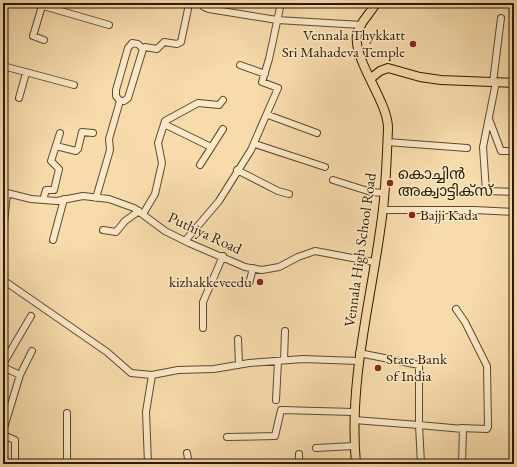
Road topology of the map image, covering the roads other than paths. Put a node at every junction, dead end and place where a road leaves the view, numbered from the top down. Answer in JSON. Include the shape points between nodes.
{"nodes":[{"id":1,"x":33,"y":3,"type":"edge"},
{"id":2,"x":206,"y":3,"type":"edge"},
{"id":3,"x":280,"y":3,"type":"edge"},
{"id":4,"x":376,"y":3,"type":"edge"},
{"id":5,"x":42,"y":6,"type":"junction"},
{"id":6,"x":188,"y":9,"type":"dead end"},
{"id":7,"x":501,"y":18,"type":"dead end"},
{"id":8,"x":277,"y":20,"type":"junction"},
{"id":9,"x":109,"y":25,"type":"dead end"},
{"id":10,"x":362,"y":25,"type":"junction"},
{"id":11,"x":44,"y":40,"type":"dead end"},
{"id":12,"x":143,"y":49,"type":"junction"},
{"id":13,"x":240,"y":65,"type":"dead end"},
{"id":14,"x":3,"y":66,"type":"edge"},
{"id":15,"x":26,"y":73,"type":"junction"},
{"id":16,"x":265,"y":74,"type":"junction"},
{"id":17,"x":370,"y":79,"type":"junction"},
{"id":18,"x":494,"y":82,"type":"junction"},
{"id":19,"x":514,"y":83,"type":"edge"},
{"id":20,"x":74,"y":85,"type":"dead end"},
{"id":21,"x":19,"y":98,"type":"dead end"},
{"id":22,"x":120,"y":100,"type":"junction"},
{"id":23,"x":223,"y":100,"type":"dead end"},
{"id":24,"x":268,"y":115,"type":"junction"},
{"id":25,"x":488,"y":118,"type":"junction"},
{"id":26,"x":164,"y":124,"type":"junction"},
{"id":27,"x":223,"y":128,"type":"dead end"},
{"id":28,"x":60,"y":133,"type":"dead end"},
{"id":29,"x":93,"y":133,"type":"dead end"},
{"id":30,"x":317,"y":133,"type":"dead end"},
{"id":31,"x":496,"y":137,"type":"junction"},
{"id":32,"x":485,"y":138,"type":"junction"},
{"id":33,"x":387,"y":142,"type":"junction"},
{"id":34,"x":255,"y":144,"type":"junction"},
{"id":35,"x":56,"y":146,"type":"junction"},
{"id":36,"x":212,"y":147,"type":"junction"},
{"id":37,"x":467,"y":148,"type":"dead end"},
{"id":38,"x":514,"y":151,"type":"edge"},
{"id":39,"x":200,"y":165,"type":"dead end"},
{"id":40,"x":325,"y":167,"type":"dead end"},
{"id":41,"x":237,"y":170,"type":"junction"},
{"id":42,"x":333,"y":180,"type":"dead end"},
{"id":43,"x":5,"y":192,"type":"edge"},
{"id":44,"x":514,"y":192,"type":"edge"},
{"id":45,"x":384,"y":193,"type":"junction"},
{"id":46,"x":289,"y":194,"type":"dead end"},
{"id":47,"x":96,"y":198,"type":"junction"},
{"id":48,"x":43,"y":200,"type":"junction"},
{"id":49,"x":64,"y":200,"type":"junction"},
{"id":50,"x":383,"y":210,"type":"junction"},
{"id":51,"x":514,"y":212,"type":"edge"},
{"id":52,"x":141,"y":213,"type":"junction"},
{"id":53,"x":103,"y":230,"type":"dead end"},
{"id":54,"x":3,"y":233,"type":"edge"},
{"id":55,"x":53,"y":240,"type":"dead end"},
{"id":56,"x":185,"y":241,"type":"junction"},
{"id":57,"x":222,"y":256,"type":"junction"},
{"id":58,"x":3,"y":260,"type":"edge"},
{"id":59,"x":374,"y":262,"type":"junction"},
{"id":60,"x":3,"y":264,"type":"edge"},
{"id":61,"x":253,"y":268,"type":"junction"},
{"id":62,"x":3,"y":280,"type":"edge"},
{"id":63,"x":249,"y":284,"type":"dead end"},
{"id":64,"x":456,"y":309,"type":"dead end"},
{"id":65,"x":31,"y":316,"type":"dead end"},
{"id":66,"x":203,"y":328,"type":"dead end"},
{"id":67,"x":285,"y":331,"type":"dead end"},
{"id":68,"x":238,"y":339,"type":"dead end"},
{"id":69,"x":32,"y":351,"type":"dead end"},
{"id":70,"x":359,"y":357,"type":"junction"},
{"id":71,"x":281,"y":361,"type":"junction"},
{"id":72,"x":239,"y":365,"type":"junction"},
{"id":73,"x":3,"y":366,"type":"edge"},
{"id":74,"x":20,"y":375,"type":"junction"},
{"id":75,"x":152,"y":375,"type":"junction"},
{"id":76,"x":276,"y":400,"type":"dead end"},
{"id":77,"x":3,"y":403,"type":"edge"},
{"id":78,"x":10,"y":405,"type":"junction"},
{"id":79,"x":67,"y":413,"type":"dead end"},
{"id":80,"x":354,"y":416,"type":"junction"},
{"id":81,"x":419,"y":425,"type":"junction"},
{"id":82,"x":461,"y":428,"type":"junction"},
{"id":83,"x":3,"y":431,"type":"edge"},
{"id":84,"x":3,"y":435,"type":"edge"},
{"id":85,"x":227,"y":437,"type":"dead end"},
{"id":86,"x":354,"y":446,"type":"junction"},
{"id":87,"x":316,"y":448,"type":"dead end"},
{"id":88,"x":187,"y":453,"type":"dead end"},
{"id":89,"x":299,"y":454,"type":"dead end"},
{"id":90,"x":15,"y":464,"type":"edge"},
{"id":91,"x":67,"y":464,"type":"edge"},
{"id":92,"x":148,"y":464,"type":"edge"},
{"id":93,"x":189,"y":464,"type":"edge"},
{"id":94,"x":299,"y":464,"type":"edge"},
{"id":95,"x":356,"y":464,"type":"edge"},
{"id":96,"x":421,"y":464,"type":"edge"},
{"id":97,"x":462,"y":464,"type":"edge"}],
"edges":[{"from":1,"to":5,"type":"street"},
{"from":2,"to":8,"type":"street","via":[[204,7],[209,9]]},
{"from":3,"to":8,"type":"street"},
{"from":4,"to":10,"type":"main road","name":"Vennala High School Road"},
{"from":5,"to":9,"type":"street"},
{"from":5,"to":11,"type":"street","via":[[33,36]]},
{"from":6,"to":12,"type":"street","via":[[181,42],[164,42],[158,50]]},
{"from":7,"to":18,"type":"street"},
{"from":8,"to":10,"type":"street"},
{"from":8,"to":16,"type":"street"},
{"from":10,"to":17,"type":"main road","name":"Vennala High School Road","via":[[357,34],[360,54]]},
{"from":12,"to":22,"type":"street","via":[[128,98]]},
{"from":12,"to":22,"type":"street","via":[[132,43],[128,48],[116,90],[116,96]]},
{"from":13,"to":16,"type":"street"},
{"from":14,"to":15,"type":"street"},
{"from":15,"to":20,"type":"street"},
{"from":15,"to":21,"type":"street"},
{"from":16,"to":24,"type":"street","via":[[262,82],[278,88]]},
{"from":17,"to":18,"type":"main road","via":[[388,68],[420,77]]},
{"from":17,"to":33,"type":"main road","name":"Vennala High School Road","via":[[388,126]]},
{"from":18,"to":19,"type":"main road"},
{"from":18,"to":25,"type":"street"},
{"from":22,"to":47,"type":"street","via":[[110,139],[110,150]]},
{"from":23,"to":26,"type":"street","via":[[219,106],[198,103],[165,121]]},
{"from":24,"to":30,"type":"street"},
{"from":24,"to":34,"type":"street"},
{"from":25,"to":31,"type":"street"},
{"from":25,"to":32,"type":"street"},
{"from":26,"to":36,"type":"street"},
{"from":26,"to":52,"type":"street","via":[[158,143],[162,163],[155,194]]},
{"from":27,"to":36,"type":"street"},
{"from":28,"to":35,"type":"street"},
{"from":29,"to":35,"type":"street","via":[[82,132],[76,151]]},
{"from":31,"to":32,"type":"street"},
{"from":31,"to":38,"type":"street","via":[[501,151]]},
{"from":32,"to":44,"type":"street","via":[[483,164],[486,192]]},
{"from":33,"to":37,"type":"street"},
{"from":33,"to":45,"type":"main road","name":"Vennala High School Road"},
{"from":34,"to":40,"type":"street"},
{"from":34,"to":41,"type":"street"},
{"from":35,"to":48,"type":"street","via":[[51,161],[59,169],[54,190],[46,190]]},
{"from":36,"to":39,"type":"street"},
{"from":41,"to":46,"type":"street"},
{"from":41,"to":56,"type":"street","via":[[218,201]]},
{"from":42,"to":45,"type":"street","via":[[371,192]]},
{"from":43,"to":48,"type":"street","name":"Puthiya Road"},
{"from":43,"to":54,"type":"street"},
{"from":45,"to":50,"type":"main road","name":"Vennala High School Road"},
{"from":47,"to":49,"type":"street","name":"Puthiya Road","via":[[83,196]]},
{"from":47,"to":52,"type":"street","name":"Puthiya Road","via":[[109,199]]},
{"from":48,"to":49,"type":"street","name":"Puthiya Road"},
{"from":49,"to":55,"type":"street"},
{"from":50,"to":51,"type":"street"},
{"from":50,"to":59,"type":"main road","name":"Vennala High School Road"},
{"from":52,"to":53,"type":"street","via":[[125,221],[116,232]]},
{"from":52,"to":56,"type":"street","name":"Puthiya Road","via":[[165,231]]},
{"from":56,"to":57,"type":"street","name":"Puthiya Road"},
{"from":57,"to":61,"type":"street","name":"Puthiya Road"},
{"from":57,"to":66,"type":"street","via":[[203,302]]},
{"from":58,"to":60,"type":"street"},
{"from":59,"to":61,"type":"street","name":"Puthiya Road","via":[[315,251],[298,256],[279,267],[262,270]]},
{"from":59,"to":70,"type":"main road","name":"Vennala High School Road"},
{"from":61,"to":63,"type":"street"},
{"from":62,"to":75,"type":"street","via":[[107,352],[131,373]]},
{"from":64,"to":82,"type":"street","via":[[487,366],[488,427]]},
{"from":65,"to":73,"type":"street"},
{"from":67,"to":71,"type":"street"},
{"from":68,"to":72,"type":"street"},
{"from":69,"to":74,"type":"street"},
{"from":70,"to":71,"type":"street"},
{"from":70,"to":80,"type":"main road","name":"Vennala High School Road"},
{"from":70,"to":81,"type":"street","via":[[419,365]]},
{"from":71,"to":72,"type":"street"},
{"from":71,"to":76,"type":"street"},
{"from":72,"to":75,"type":"street"},
{"from":73,"to":74,"type":"street"},
{"from":74,"to":78,"type":"street"},
{"from":75,"to":92,"type":"street","via":[[146,412]]},
{"from":77,"to":78,"type":"street"},
{"from":78,"to":83,"type":"street"},
{"from":79,"to":91,"type":"street"},
{"from":80,"to":81,"type":"street"},
{"from":80,"to":85,"type":"street","via":[[281,410],[275,436]]},
{"from":80,"to":86,"type":"main road","name":"Vennala High School Road"},
{"from":81,"to":82,"type":"street"},
{"from":81,"to":96,"type":"street"},
{"from":82,"to":97,"type":"street"},
{"from":84,"to":90,"type":"street","via":[[16,440]]},
{"from":86,"to":87,"type":"street"},
{"from":86,"to":95,"type":"main road","name":"Vennala High School Road"},
{"from":88,"to":93,"type":"street"},
{"from":89,"to":94,"type":"street"}]}
